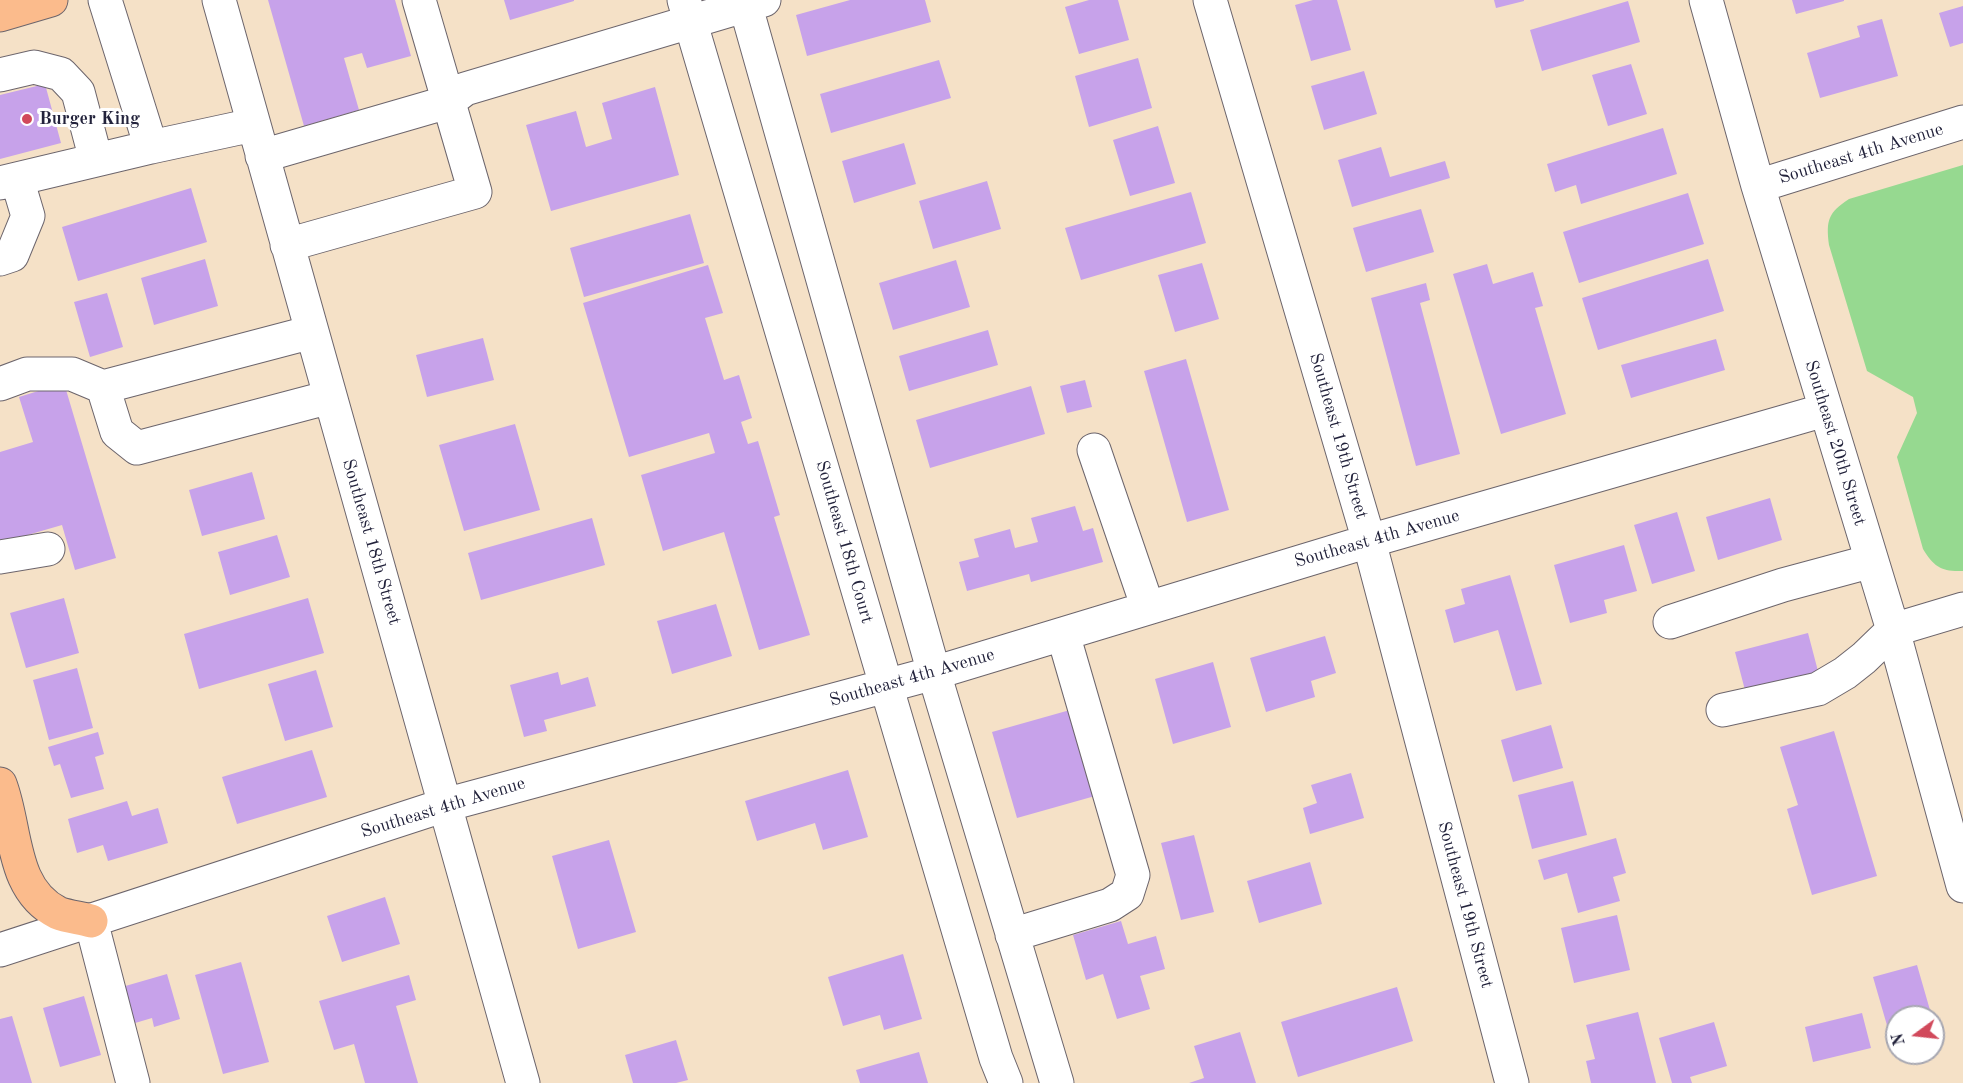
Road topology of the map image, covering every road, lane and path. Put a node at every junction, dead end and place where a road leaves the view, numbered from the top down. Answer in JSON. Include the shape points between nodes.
{"nodes":[{"id":1,"x":51,"y":0,"type":"edge"},
{"id":2,"x":105,"y":0,"type":"edge"},
{"id":3,"x":219,"y":0,"type":"edge"},
{"id":4,"x":419,"y":0,"type":"edge"},
{"id":5,"x":1210,"y":0,"type":"edge"},
{"id":6,"x":1706,"y":0,"type":"edge"},
{"id":7,"x":751,"y":2,"type":"edge"},
{"id":8,"x":687,"y":11,"type":"edge"},
{"id":9,"x":0,"y":15,"type":"edge"},
{"id":10,"x":0,"y":75,"type":"edge"},
{"id":11,"x":448,"y":102,"type":"junction"},
{"id":12,"x":1963,"y":122,"type":"edge"},
{"id":13,"x":254,"y":125,"type":"junction"},
{"id":14,"x":151,"y":147,"type":"junction"},
{"id":15,"x":262,"y":156,"type":"junction"},
{"id":16,"x":96,"y":160,"type":"junction"},
{"id":17,"x":9,"y":181,"type":"edge"},
{"id":18,"x":1758,"y":186,"type":"junction"},
{"id":19,"x":287,"y":245,"type":"junction"},
{"id":20,"x":0,"y":259,"type":"edge"},
{"id":21,"x":312,"y":332,"type":"junction"},
{"id":22,"x":0,"y":384,"type":"edge"},
{"id":23,"x":103,"y":387,"type":"junction"},
{"id":24,"x":330,"y":397,"type":"junction"},
{"id":25,"x":1825,"y":410,"type":"junction"},
{"id":26,"x":1094,"y":450,"type":"dead end"},
{"id":27,"x":1369,"y":541,"type":"junction"},
{"id":28,"x":48,"y":549,"type":"dead end"},
{"id":29,"x":0,"y":557,"type":"edge"},
{"id":30,"x":1872,"y":561,"type":"junction"},
{"id":31,"x":1148,"y":608,"type":"junction"},
{"id":32,"x":1963,"y":609,"type":"edge"},
{"id":33,"x":1670,"y":622,"type":"dead end"},
{"id":34,"x":1893,"y":630,"type":"junction"},
{"id":35,"x":1064,"y":634,"type":"junction"},
{"id":36,"x":933,"y":673,"type":"junction"},
{"id":37,"x":887,"y":686,"type":"junction"},
{"id":38,"x":1723,"y":710,"type":"dead end"},
{"id":39,"x":0,"y":784,"type":"edge"},
{"id":40,"x":445,"y":805,"type":"junction"},
{"id":41,"x":1963,"y":886,"type":"edge"},
{"id":42,"x":91,"y":921,"type":"junction"},
{"id":43,"x":1012,"y":935,"type":"junction"},
{"id":44,"x":0,"y":950,"type":"edge"},
{"id":45,"x":133,"y":1083,"type":"edge"},
{"id":46,"x":523,"y":1083,"type":"edge"},
{"id":47,"x":1006,"y":1083,"type":"edge"},
{"id":48,"x":1057,"y":1083,"type":"edge"},
{"id":49,"x":1512,"y":1083,"type":"edge"}],
"edges":[{"from":1,"to":9,"type":"main road"},
{"from":2,"to":14,"type":"street"},
{"from":3,"to":13,"type":"street","name":"Southeast 18th Street"},
{"from":4,"to":11,"type":"street"},
{"from":5,"to":27,"type":"street","name":"Southeast 19th Street"},
{"from":6,"to":18,"type":"street","name":"Southeast 20th Street"},
{"from":7,"to":8,"type":"street"},
{"from":7,"to":36,"type":"street"},
{"from":8,"to":11,"type":"street","via":[[465,89]]},
{"from":8,"to":37,"type":"street","name":"Southeast 18th Court"},
{"from":10,"to":16,"type":"street","via":[[34,67],[61,74],[78,92]]},
{"from":11,"to":15,"type":"street"},
{"from":11,"to":19,"type":"street","via":[[475,192]]},
{"from":12,"to":18,"type":"street","name":"Southeast 4th Avenue"},
{"from":13,"to":14,"type":"street"},
{"from":13,"to":15,"type":"street","name":"Southeast 18th Street"},
{"from":14,"to":16,"type":"street"},
{"from":15,"to":19,"type":"street","name":"Southeast 18th Street"},
{"from":16,"to":17,"type":"street"},
{"from":17,"to":20,"type":"street","via":[[28,216],[12,255]]},
{"from":18,"to":25,"type":"street","name":"Southeast 20th Street"},
{"from":19,"to":21,"type":"street","name":"Southeast 18th Street"},
{"from":21,"to":23,"type":"street"},
{"from":21,"to":24,"type":"street","name":"Southeast 18th Street"},
{"from":22,"to":23,"type":"street","via":[[27,374],[72,374]]},
{"from":23,"to":24,"type":"street","via":[[117,432],[137,448]]},
{"from":24,"to":40,"type":"street","name":"Southeast 18th Street"},
{"from":25,"to":27,"type":"street","name":"Southeast 4th Avenue"},
{"from":25,"to":30,"type":"street","name":"Southeast 20th Street"},
{"from":26,"to":31,"type":"street"},
{"from":27,"to":31,"type":"street","name":"Southeast 4th Avenue"},
{"from":27,"to":49,"type":"street","name":"Southeast 19th Street"},
{"from":28,"to":29,"type":"street"},
{"from":30,"to":33,"type":"street"},
{"from":30,"to":34,"type":"street","name":"Southeast 20th Street"},
{"from":31,"to":35,"type":"street","name":"Southeast 4th Avenue"},
{"from":32,"to":34,"type":"street"},
{"from":34,"to":38,"type":"street","via":[[1855,666],[1818,688]]},
{"from":34,"to":41,"type":"street","name":"Southeast 20th Street"},
{"from":35,"to":36,"type":"street","name":"Southeast 4th Avenue"},
{"from":35,"to":43,"type":"street","via":[[1133,875],[1127,894],[1110,905]]},
{"from":36,"to":37,"type":"street","name":"Southeast 4th Avenue"},
{"from":36,"to":43,"type":"street"},
{"from":37,"to":40,"type":"street","name":"Southeast 4th Avenue"},
{"from":37,"to":47,"type":"street","name":"Southeast 18th Court"},
{"from":39,"to":42,"type":"main road","via":[[21,871],[33,894],[59,913]]},
{"from":40,"to":42,"type":"street","name":"Southeast 4th Avenue"},
{"from":40,"to":46,"type":"street","name":"Southeast 18th Street"},
{"from":42,"to":44,"type":"street","name":"Southeast 4th Avenue"},
{"from":42,"to":45,"type":"street"},
{"from":43,"to":48,"type":"street"}]}
